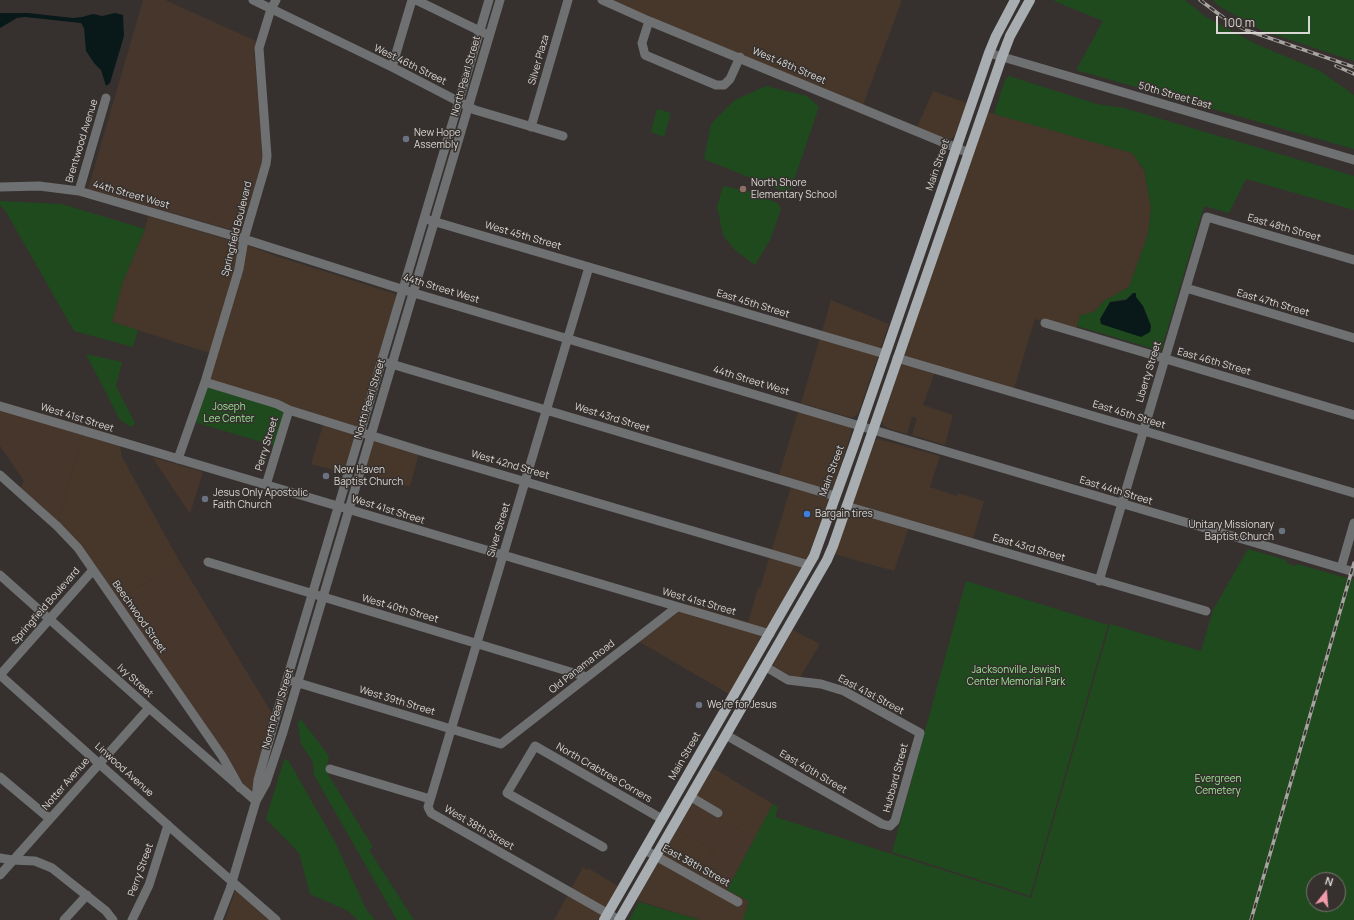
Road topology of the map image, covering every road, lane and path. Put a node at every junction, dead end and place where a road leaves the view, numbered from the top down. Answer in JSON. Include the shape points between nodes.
{"nodes":[{"id":1,"x":253,"y":0,"type":"edge"},
{"id":2,"x":276,"y":0,"type":"edge"},
{"id":3,"x":412,"y":0,"type":"edge"},
{"id":4,"x":416,"y":0,"type":"edge"},
{"id":5,"x":489,"y":0,"type":"edge"},
{"id":6,"x":500,"y":0,"type":"edge"},
{"id":7,"x":568,"y":0,"type":"edge"},
{"id":8,"x":602,"y":0,"type":"edge"},
{"id":9,"x":1015,"y":0,"type":"edge"},
{"id":10,"x":1030,"y":0,"type":"edge"},
{"id":11,"x":271,"y":10,"type":"junction"},
{"id":12,"x":649,"y":21,"type":"junction"},
{"id":13,"x":480,"y":31,"type":"junction"},
{"id":14,"x":489,"y":36,"type":"junction"},
{"id":15,"x":989,"y":53,"type":"junction"},
{"id":16,"x":740,"y":57,"type":"junction"},
{"id":17,"x":1002,"y":57,"type":"junction"},
{"id":18,"x":392,"y":67,"type":"junction"},
{"id":19,"x":106,"y":98,"type":"dead end"},
{"id":20,"x":459,"y":101,"type":"junction"},
{"id":21,"x":468,"y":106,"type":"junction"},
{"id":22,"x":531,"y":127,"type":"junction"},
{"id":23,"x":563,"y":136,"type":"dead end"},
{"id":24,"x":956,"y":148,"type":"junction"},
{"id":25,"x":969,"y":153,"type":"junction"},
{"id":26,"x":1354,"y":160,"type":"edge"},
{"id":27,"x":0,"y":187,"type":"edge"},
{"id":28,"x":79,"y":191,"type":"junction"},
{"id":29,"x":1207,"y":217,"type":"joint"},
{"id":30,"x":424,"y":218,"type":"junction"},
{"id":31,"x":435,"y":221,"type":"junction"},
{"id":32,"x":244,"y":239,"type":"junction"},
{"id":33,"x":1354,"y":260,"type":"edge"},
{"id":34,"x":589,"y":267,"type":"junction"},
{"id":35,"x":616,"y":275,"type":"joint"},
{"id":36,"x":1186,"y":288,"type":"junction"},
{"id":37,"x":403,"y":289,"type":"junction"},
{"id":38,"x":414,"y":292,"type":"junction"},
{"id":39,"x":1045,"y":323,"type":"dead end"},
{"id":40,"x":567,"y":338,"type":"junction"},
{"id":41,"x":1354,"y":338,"type":"edge"},
{"id":42,"x":885,"y":354,"type":"junction"},
{"id":43,"x":897,"y":358,"type":"junction"},
{"id":44,"x":1164,"y":360,"type":"junction"},
{"id":45,"x":381,"y":361,"type":"junction"},
{"id":46,"x":392,"y":364,"type":"junction"},
{"id":47,"x":205,"y":382,"type":"junction"},
{"id":48,"x":0,"y":406,"type":"edge"},
{"id":49,"x":289,"y":410,"type":"junction"},
{"id":50,"x":546,"y":410,"type":"junction"},
{"id":51,"x":1354,"y":415,"type":"edge"},
{"id":52,"x":860,"y":426,"type":"junction"},
{"id":53,"x":873,"y":430,"type":"junction"},
{"id":54,"x":1143,"y":431,"type":"junction"},
{"id":55,"x":360,"y":432,"type":"junction"},
{"id":56,"x":371,"y":435,"type":"junction"},
{"id":57,"x":178,"y":460,"type":"junction"},
{"id":58,"x":0,"y":475,"type":"edge"},
{"id":59,"x":525,"y":481,"type":"junction"},
{"id":60,"x":266,"y":485,"type":"junction"},
{"id":61,"x":1354,"y":493,"type":"edge"},
{"id":62,"x":835,"y":496,"type":"junction"},
{"id":63,"x":1122,"y":504,"type":"junction"},
{"id":64,"x":338,"y":506,"type":"junction"},
{"id":65,"x":846,"y":506,"type":"junction"},
{"id":66,"x":349,"y":510,"type":"junction"},
{"id":67,"x":1354,"y":523,"type":"edge"},
{"id":68,"x":503,"y":555,"type":"junction"},
{"id":69,"x":208,"y":562,"type":"dead end"},
{"id":70,"x":809,"y":565,"type":"junction"},
{"id":71,"x":1341,"y":568,"type":"junction"},
{"id":72,"x":93,"y":570,"type":"junction"},
{"id":73,"x":1354,"y":572,"type":"edge"},
{"id":74,"x":0,"y":575,"type":"edge"},
{"id":75,"x":1099,"y":580,"type":"junction"},
{"id":76,"x":312,"y":594,"type":"junction"},
{"id":77,"x":323,"y":598,"type":"junction"},
{"id":78,"x":677,"y":607,"type":"junction"},
{"id":79,"x":1206,"y":612,"type":"dead end"},
{"id":80,"x":50,"y":619,"type":"junction"},
{"id":81,"x":770,"y":634,"type":"junction"},
{"id":82,"x":477,"y":643,"type":"junction"},
{"id":83,"x":766,"y":667,"type":"junction"},
{"id":84,"x":0,"y":675,"type":"edge"},
{"id":85,"x":587,"y":678,"type":"junction"},
{"id":86,"x":287,"y":679,"type":"junction"},
{"id":87,"x":297,"y":683,"type":"junction"},
{"id":88,"x":149,"y":708,"type":"junction"},
{"id":89,"x":736,"y":719,"type":"junction"},
{"id":90,"x":452,"y":729,"type":"junction"},
{"id":91,"x":920,"y":733,"type":"joint"},
{"id":92,"x":726,"y":735,"type":"junction"},
{"id":93,"x":501,"y":744,"type":"joint"},
{"id":94,"x":99,"y":763,"type":"junction"},
{"id":95,"x":330,"y":769,"type":"dead end"},
{"id":96,"x":0,"y":777,"type":"edge"},
{"id":97,"x":240,"y":788,"type":"junction"},
{"id":98,"x":691,"y":797,"type":"junction"},
{"id":99,"x":430,"y":799,"type":"junction"},
{"id":100,"x":256,"y":801,"type":"junction"},
{"id":101,"x":718,"y":813,"type":"dead end"},
{"id":102,"x":50,"y":819,"type":"junction"},
{"id":103,"x":662,"y":819,"type":"junction"},
{"id":104,"x":168,"y":825,"type":"junction"},
{"id":105,"x":890,"y":826,"type":"joint"},
{"id":106,"x":603,"y":847,"type":"dead end"},
{"id":107,"x":644,"y":850,"type":"junction"},
{"id":108,"x":656,"y":856,"type":"junction"},
{"id":109,"x":0,"y":858,"type":"edge"},
{"id":110,"x":12,"y":860,"type":"junction"},
{"id":111,"x":0,"y":875,"type":"edge"},
{"id":112,"x":232,"y":882,"type":"junction"},
{"id":113,"x":86,"y":895,"type":"junction"},
{"id":114,"x":738,"y":902,"type":"dead end"},
{"id":115,"x":606,"y":917,"type":"edge"},
{"id":116,"x":64,"y":920,"type":"edge"},
{"id":117,"x":113,"y":920,"type":"edge"},
{"id":118,"x":132,"y":920,"type":"edge"},
{"id":119,"x":218,"y":920,"type":"edge"},
{"id":120,"x":276,"y":920,"type":"edge"},
{"id":121,"x":619,"y":920,"type":"edge"}],
"edges":[{"from":1,"to":11,"type":"street","name":"West 46th Street"},
{"from":2,"to":11,"type":"street","name":"Springfield Boulevard"},
{"from":3,"to":18,"type":"street"},
{"from":4,"to":13,"type":"street"},
{"from":5,"to":13,"type":"street","name":"North Pearl Street"},
{"from":6,"to":14,"type":"street","name":"North Pearl Street"},
{"from":7,"to":22,"type":"street","name":"Silver Plaza"},
{"from":8,"to":12,"type":"street","name":"West 48th Street"},
{"from":9,"to":15,"type":"main road","name":"Main Street"},
{"from":10,"to":17,"type":"main road"},
{"from":11,"to":18,"type":"street","name":"West 46th Street"},
{"from":11,"to":32,"type":"street","name":"Springfield Boulevard","via":[[259,48],[267,156]]},
{"from":12,"to":16,"type":"street","name":"West 48th Street"},
{"from":12,"to":16,"type":"street","via":[[642,43],[645,55],[716,85],[724,85],[730,79]]},
{"from":13,"to":14,"type":"street"},
{"from":13,"to":20,"type":"street","name":"North Pearl Street"},
{"from":14,"to":21,"type":"street","name":"North Pearl Street"},
{"from":15,"to":17,"type":"street","name":"50th Street East"},
{"from":15,"to":24,"type":"main road","name":"Main Street"},
{"from":16,"to":24,"type":"street","name":"West 48th Street"},
{"from":17,"to":25,"type":"main road"},
{"from":17,"to":26,"type":"street","name":"50th Street East"},
{"from":18,"to":20,"type":"street","name":"West 46th Street"},
{"from":19,"to":28,"type":"street","name":"Brentwood Avenue"},
{"from":20,"to":21,"type":"street","name":"West 46th Street"},
{"from":20,"to":30,"type":"street","name":"North Pearl Street"},
{"from":21,"to":22,"type":"street","name":"West 46th Street"},
{"from":21,"to":31,"type":"street","name":"North Pearl Street"},
{"from":22,"to":23,"type":"street","name":"West 46th Street"},
{"from":24,"to":25,"type":"street","name":"West 48th Street"},
{"from":24,"to":42,"type":"main road","name":"Main Street"},
{"from":25,"to":43,"type":"main road"},
{"from":27,"to":28,"type":"street","name":"44th Street West","via":[[39,186]]},
{"from":28,"to":32,"type":"street","name":"44th Street West"},
{"from":29,"to":33,"type":"street","name":"East 48th Street"},
{"from":29,"to":36,"type":"street","name":"Liberty Street"},
{"from":30,"to":31,"type":"street","name":"West 45th Street"},
{"from":30,"to":37,"type":"street","name":"North Pearl Street"},
{"from":31,"to":34,"type":"street","name":"West 45th Street"},
{"from":31,"to":38,"type":"street","name":"North Pearl Street"},
{"from":32,"to":37,"type":"street","name":"44th Street West"},
{"from":32,"to":47,"type":"street","name":"Springfield Boulevard","via":[[239,269]]},
{"from":34,"to":35,"type":"street","name":"West 45th Street"},
{"from":34,"to":40,"type":"street","name":"Silver Street"},
{"from":35,"to":42,"type":"street","name":"East 45th Street"},
{"from":36,"to":41,"type":"street","name":"East 47th Street"},
{"from":36,"to":44,"type":"street","name":"Liberty Street"},
{"from":37,"to":38,"type":"street","name":"44th Street West"},
{"from":37,"to":45,"type":"street","name":"North Pearl Street"},
{"from":38,"to":40,"type":"street","name":"44th Street West"},
{"from":38,"to":46,"type":"street","name":"North Pearl Street"},
{"from":39,"to":44,"type":"street","name":"East 46th Street"},
{"from":40,"to":50,"type":"street","name":"Silver Street"},
{"from":40,"to":52,"type":"street","name":"44th Street West"},
{"from":42,"to":52,"type":"main road","name":"Main Street"},
{"from":43,"to":53,"type":"main road"},
{"from":43,"to":54,"type":"street","name":"East 45th Street"},
{"from":44,"to":51,"type":"street","name":"East 46th Street"},
{"from":44,"to":54,"type":"street","name":"Liberty Street"},
{"from":45,"to":46,"type":"street","name":"West 43rd Street"},
{"from":45,"to":55,"type":"street","name":"North Pearl Street"},
{"from":46,"to":50,"type":"street","name":"West 43rd Street"},
{"from":46,"to":56,"type":"street","name":"North Pearl Street"},
{"from":47,"to":49,"type":"street","name":"West 42nd Street"},
{"from":47,"to":57,"type":"street","name":"Springfield Boulevard"},
{"from":48,"to":57,"type":"street","name":"West 41st Street"},
{"from":49,"to":55,"type":"street","name":"West 42nd Street"},
{"from":49,"to":60,"type":"street","name":"Perry Street"},
{"from":50,"to":59,"type":"street","name":"Silver Street"},
{"from":50,"to":62,"type":"street","name":"West 43rd Street"},
{"from":52,"to":53,"type":"street","name":"44th Street West"},
{"from":52,"to":62,"type":"main road","name":"Main Street"},
{"from":53,"to":63,"type":"street","name":"East 44th Street"},
{"from":53,"to":65,"type":"main road"},
{"from":54,"to":61,"type":"street","name":"East 45th Street"},
{"from":54,"to":63,"type":"street","name":"Liberty Street"},
{"from":55,"to":56,"type":"street","name":"West 42nd Street"},
{"from":55,"to":64,"type":"street","name":"North Pearl Street"},
{"from":56,"to":59,"type":"street","name":"West 42nd Street"},
{"from":56,"to":66,"type":"street","name":"North Pearl Street"},
{"from":57,"to":60,"type":"street","name":"West 41st Street"},
{"from":58,"to":72,"type":"street","name":"Beechwood Street","via":[[71,539]]},
{"from":59,"to":68,"type":"street","name":"Silver Street"},
{"from":59,"to":70,"type":"street","name":"West 42nd Street"},
{"from":60,"to":64,"type":"street","name":"West 41st Street"},
{"from":62,"to":70,"type":"main road","name":"Main Street","via":[[820,542]]},
{"from":63,"to":71,"type":"street","name":"East 44th Street"},
{"from":63,"to":75,"type":"street","name":"Liberty Street"},
{"from":64,"to":66,"type":"street","name":"West 41st Street"},
{"from":64,"to":76,"type":"street","name":"North Pearl Street"},
{"from":65,"to":75,"type":"street","name":"East 43rd Street"},
{"from":65,"to":83,"type":"main road","via":[[833,546],[822,569]]},
{"from":66,"to":68,"type":"street","name":"West 41st Street"},
{"from":66,"to":77,"type":"street","name":"North Pearl Street"},
{"from":67,"to":71,"type":"street"},
{"from":68,"to":78,"type":"street","name":"West 41st Street"},
{"from":68,"to":82,"type":"street","name":"Silver Street"},
{"from":69,"to":76,"type":"street","name":"West 40th Street"},
{"from":70,"to":81,"type":"main road","name":"Main Street"},
{"from":71,"to":73,"type":"street","name":"East 44th Street"},
{"from":72,"to":80,"type":"street","name":"Springfield Boulevard"},
{"from":72,"to":97,"type":"street","name":"Beechwood Street","via":[[222,756]]},
{"from":74,"to":80,"type":"street","name":"Ivy Street"},
{"from":75,"to":79,"type":"street","name":"East 43rd Street"},
{"from":76,"to":77,"type":"street","name":"West 40th Street"},
{"from":76,"to":86,"type":"street","name":"North Pearl Street"},
{"from":77,"to":82,"type":"street","name":"West 40th Street"},
{"from":77,"to":87,"type":"street","name":"North Pearl Street"},
{"from":78,"to":81,"type":"street","name":"West 41st Street"},
{"from":78,"to":85,"type":"street","name":"Old Panama Road"},
{"from":80,"to":84,"type":"street","name":"Springfield Boulevard"},
{"from":80,"to":88,"type":"street","name":"Ivy Street"},
{"from":81,"to":89,"type":"main road","via":[[770,645],[748,686]]},
{"from":81,"to":103,"type":"main road","name":"Main Street"},
{"from":82,"to":85,"type":"street","name":"West 40th Street"},
{"from":82,"to":90,"type":"street","name":"Silver Street"},
{"from":83,"to":89,"type":"main road"},
{"from":83,"to":91,"type":"street","name":"East 41st Street","via":[[788,680],[821,684],[844,691]]},
{"from":84,"to":94,"type":"street","name":"Linwood Avenue"},
{"from":85,"to":93,"type":"street","name":"Old Panama Road"},
{"from":86,"to":87,"type":"street","name":"West 39th Street"},
{"from":86,"to":100,"type":"street","name":"North Pearl Street","via":[[258,780]]},
{"from":87,"to":90,"type":"street","name":"West 39th Street"},
{"from":87,"to":100,"type":"street","name":"North Pearl Street","via":[[266,783]]},
{"from":88,"to":94,"type":"street","name":"Notter Avenue"},
{"from":88,"to":97,"type":"street","name":"Ivy Street"},
{"from":89,"to":92,"type":"main road"},
{"from":90,"to":93,"type":"street","name":"West 39th Street"},
{"from":90,"to":99,"type":"street","name":"Silver Street"},
{"from":91,"to":105,"type":"street","name":"Hubbard Street","via":[[895,821]]},
{"from":92,"to":98,"type":"main road"},
{"from":92,"to":105,"type":"street","name":"East 40th Street","via":[[882,824]]},
{"from":94,"to":102,"type":"street","name":"Notter Avenue"},
{"from":94,"to":104,"type":"street","name":"Linwood Avenue"},
{"from":95,"to":99,"type":"street"},
{"from":96,"to":102,"type":"street"},
{"from":97,"to":100,"type":"street","name":"Ivy Street"},
{"from":98,"to":101,"type":"street"},
{"from":98,"to":108,"type":"main road"},
{"from":99,"to":115,"type":"street","name":"West 38th Street","via":[[428,807],[431,813]]},
{"from":100,"to":112,"type":"street","name":"North Pearl Street"},
{"from":102,"to":110,"type":"street","name":"Notter Avenue"},
{"from":103,"to":106,"type":"street","name":"North Crabtree Corners","via":[[535,746],[507,793]]},
{"from":103,"to":107,"type":"main road","name":"Main Street"},
{"from":104,"to":112,"type":"street","name":"Linwood Avenue"},
{"from":104,"to":118,"type":"street","name":"Perry Street","via":[[149,885]]},
{"from":107,"to":108,"type":"street","name":"East 38th Street"},
{"from":107,"to":115,"type":"main road","name":"Main Street"},
{"from":108,"to":114,"type":"street","name":"East 38th Street"},
{"from":108,"to":121,"type":"main road"},
{"from":109,"to":110,"type":"street"},
{"from":110,"to":111,"type":"street","name":"Notter Avenue"},
{"from":110,"to":113,"type":"street","via":[[44,863]]},
{"from":112,"to":119,"type":"street","name":"North Pearl Street"},
{"from":112,"to":120,"type":"street","name":"Linwood Avenue"},
{"from":113,"to":116,"type":"street"},
{"from":113,"to":117,"type":"street"},
{"from":115,"to":121,"type":"street","name":"West 38th Street"}]}
